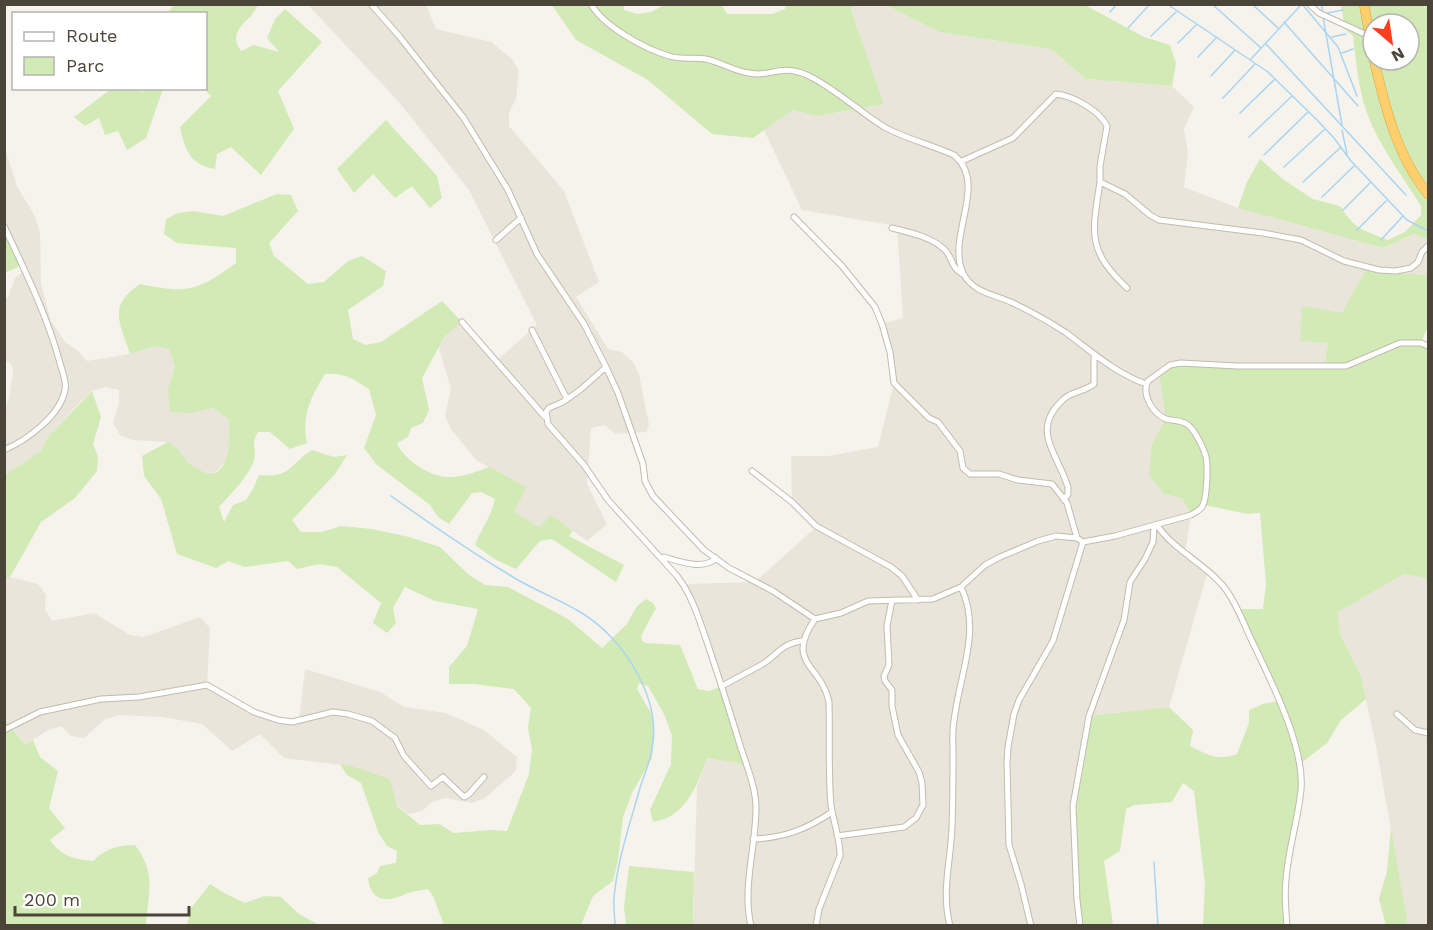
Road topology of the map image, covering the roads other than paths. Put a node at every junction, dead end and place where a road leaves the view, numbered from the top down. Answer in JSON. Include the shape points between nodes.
{"nodes":[{"id":1,"x":371,"y":4,"type":"edge"},
{"id":2,"x":591,"y":4,"type":"edge"},
{"id":3,"x":1309,"y":4,"type":"edge"},
{"id":4,"x":1361,"y":32,"type":"edge"},
{"id":5,"x":1377,"y":72,"type":"edge"},
{"id":6,"x":962,"y":161,"type":"junction"},
{"id":7,"x":1100,"y":182,"type":"junction"},
{"id":8,"x":1428,"y":194,"type":"edge"},
{"id":9,"x":794,"y":217,"type":"dead end"},
{"id":10,"x":521,"y":218,"type":"junction"},
{"id":11,"x":4,"y":226,"type":"edge"},
{"id":12,"x":892,"y":228,"type":"dead end"},
{"id":13,"x":496,"y":240,"type":"dead end"},
{"id":14,"x":1428,"y":246,"type":"edge"},
{"id":15,"x":964,"y":274,"type":"junction"},
{"id":16,"x":1128,"y":288,"type":"dead end"},
{"id":17,"x":462,"y":322,"type":"dead end"},
{"id":18,"x":532,"y":330,"type":"dead end"},
{"id":19,"x":1428,"y":346,"type":"edge"},
{"id":20,"x":1094,"y":354,"type":"junction"},
{"id":21,"x":606,"y":367,"type":"junction"},
{"id":22,"x":1146,"y":384,"type":"junction"},
{"id":23,"x":567,"y":399,"type":"junction"},
{"id":24,"x":546,"y":418,"type":"junction"},
{"id":25,"x":4,"y":450,"type":"edge"},
{"id":26,"x":752,"y":471,"type":"dead end"},
{"id":27,"x":1064,"y":500,"type":"junction"},
{"id":28,"x":1156,"y":526,"type":"junction"},
{"id":29,"x":1077,"y":538,"type":"junction"},
{"id":30,"x":1083,"y":542,"type":"junction"},
{"id":31,"x":661,"y":556,"type":"junction"},
{"id":32,"x":716,"y":558,"type":"junction"},
{"id":33,"x":961,"y":586,"type":"junction"},
{"id":34,"x":892,"y":600,"type":"junction"},
{"id":35,"x":918,"y":600,"type":"junction"},
{"id":36,"x":815,"y":619,"type":"junction"},
{"id":37,"x":802,"y":641,"type":"junction"},
{"id":38,"x":722,"y":686,"type":"junction"},
{"id":39,"x":1397,"y":714,"type":"dead end"},
{"id":40,"x":4,"y":730,"type":"edge"},
{"id":41,"x":1428,"y":733,"type":"edge"},
{"id":42,"x":484,"y":777,"type":"dead end"},
{"id":43,"x":832,"y":812,"type":"junction"},
{"id":44,"x":837,"y":836,"type":"junction"},
{"id":45,"x":753,"y":839,"type":"junction"},
{"id":46,"x":751,"y":926,"type":"edge"},
{"id":47,"x":816,"y":926,"type":"edge"},
{"id":48,"x":950,"y":926,"type":"edge"},
{"id":49,"x":1031,"y":926,"type":"edge"},
{"id":50,"x":1080,"y":926,"type":"edge"},
{"id":51,"x":1287,"y":926,"type":"edge"}],
"edges":[{"from":1,"to":10,"type":"street","via":[[463,117]]},
{"from":2,"to":6,"type":"street","via":[[607,25],[670,57],[705,59],[750,74],[782,69],[808,76],[887,128],[938,147]]},
{"from":3,"to":4,"type":"street","via":[[1319,14]]},
{"from":5,"to":8,"type":"highway","via":[[1392,129]]},
{"from":6,"to":7,"type":"street","via":[[1013,138],[1056,94],[1065,95],[1096,112],[1106,123]]},
{"from":6,"to":15,"type":"street","via":[[968,189],[958,252]]},
{"from":7,"to":14,"type":"street","via":[[1125,194],[1159,220],[1301,240],[1344,261],[1379,270],[1411,268]]},
{"from":7,"to":16,"type":"street","via":[[1095,238],[1101,259]]},
{"from":9,"to":27,"type":"street","via":[[875,307],[890,352],[894,383],[938,422],[960,451],[966,472],[1052,484]]},
{"from":10,"to":13,"type":"street"},
{"from":10,"to":21,"type":"street","via":[[537,254],[584,324]]},
{"from":11,"to":25,"type":"street","via":[[50,328],[66,388],[42,425]]},
{"from":12,"to":15,"type":"street","via":[[944,248],[955,269]]},
{"from":15,"to":20,"type":"street","via":[[970,284],[986,294],[1023,308]]},
{"from":17,"to":24,"type":"street"},
{"from":18,"to":23,"type":"street"},
{"from":19,"to":22,"type":"street","via":[[1400,343],[1346,366],[1181,363],[1159,371]]},
{"from":20,"to":22,"type":"street","via":[[1131,379]]},
{"from":20,"to":27,"type":"street","via":[[1094,384],[1064,399],[1046,424],[1047,438],[1068,487]]},
{"from":21,"to":23,"type":"street"},
{"from":21,"to":32,"type":"street","via":[[643,464],[648,488],[697,545]]},
{"from":22,"to":28,"type":"street","via":[[1153,409],[1167,419],[1191,427],[1206,456],[1204,505],[1191,515]]},
{"from":23,"to":24,"type":"street","via":[[549,408]]},
{"from":24,"to":31,"type":"street","via":[[608,500]]},
{"from":26,"to":35,"type":"street","via":[[816,526],[891,567]]},
{"from":27,"to":29,"type":"street"},
{"from":28,"to":30,"type":"street"},
{"from":28,"to":50,"type":"street","via":[[1153,542],[1130,582],[1124,620],[1089,716],[1073,806]]},
{"from":28,"to":51,"type":"street","via":[[1225,588],[1290,731],[1300,764],[1301,789],[1286,880]]},
{"from":29,"to":30,"type":"street"},
{"from":29,"to":33,"type":"street","via":[[1056,536],[1028,545],[985,565]]},
{"from":30,"to":49,"type":"street","via":[[1053,641],[1019,700],[1008,747],[1009,845]]},
{"from":31,"to":32,"type":"street","via":[[704,565]]},
{"from":31,"to":38,"type":"street","via":[[684,584]]},
{"from":32,"to":36,"type":"street"},
{"from":33,"to":35,"type":"street","via":[[933,599]]},
{"from":33,"to":48,"type":"street","via":[[971,632],[954,721],[952,828],[945,894]]},
{"from":34,"to":35,"type":"street"},
{"from":34,"to":36,"type":"street","via":[[867,601]]},
{"from":34,"to":44,"type":"street","via":[[887,626],[889,665],[884,676],[892,690],[898,735],[919,772],[922,805],[916,818],[904,827]]},
{"from":36,"to":37,"type":"street"},
{"from":37,"to":38,"type":"street","via":[[778,650],[763,664]]},
{"from":37,"to":43,"type":"street","via":[[804,655],[830,702]]},
{"from":38,"to":45,"type":"street","via":[[753,788]]},
{"from":39,"to":41,"type":"street","via":[[1415,730]]},
{"from":40,"to":42,"type":"street","via":[[40,712],[101,699],[207,685],[254,712],[278,720],[292,722],[333,712],[372,722],[395,738],[404,756],[431,786],[443,777],[464,797]]},
{"from":43,"to":44,"type":"street"},
{"from":43,"to":45,"type":"street","via":[[799,831]]},
{"from":44,"to":47,"type":"street","via":[[840,856]]},
{"from":45,"to":46,"type":"street","via":[[748,891]]}]}
